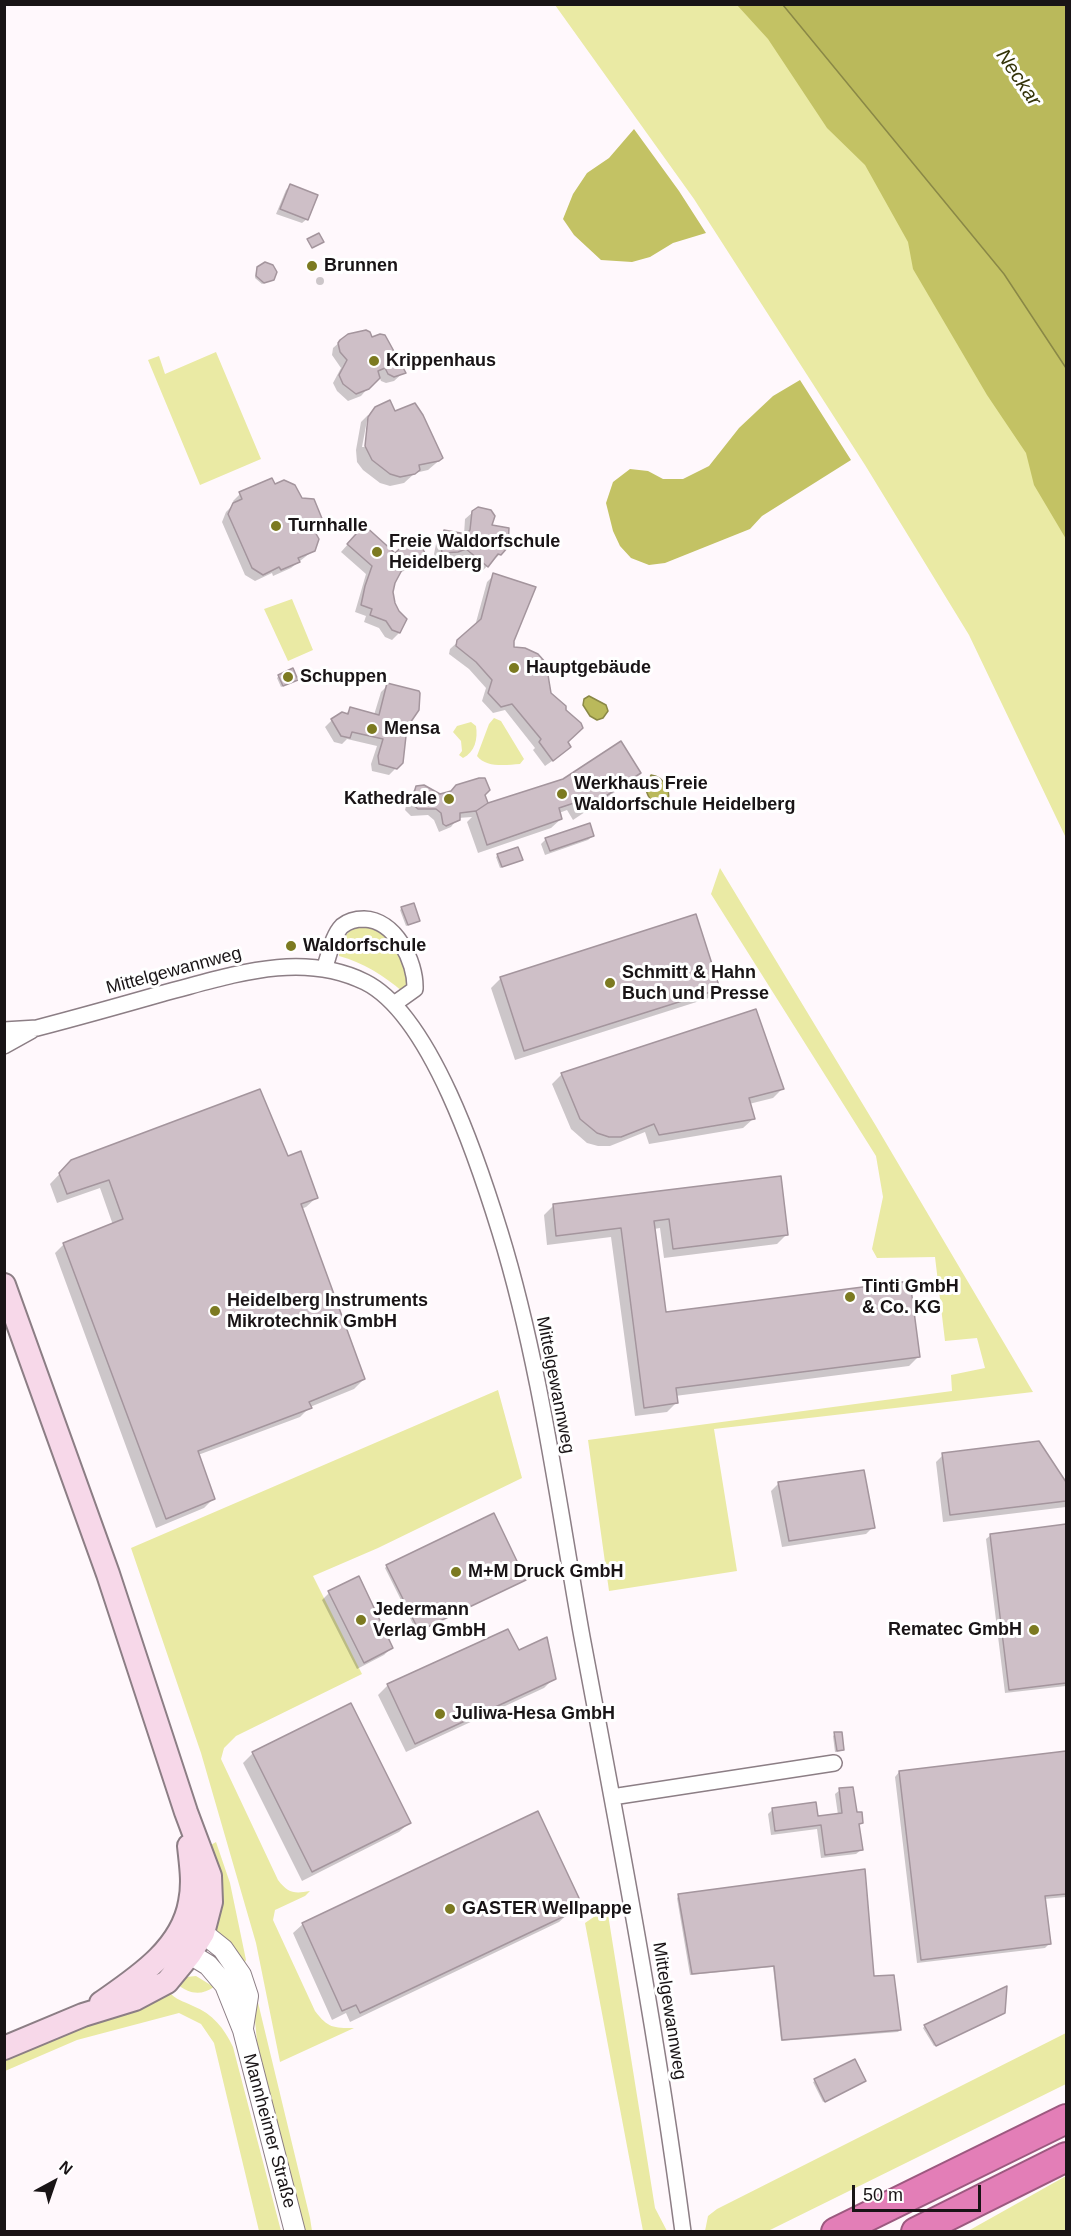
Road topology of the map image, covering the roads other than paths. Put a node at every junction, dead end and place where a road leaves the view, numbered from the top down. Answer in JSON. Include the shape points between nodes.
{"nodes":[{"id":1,"x":324,"y":969,"type":"junction"},
{"id":2,"x":394,"y":1004,"type":"junction"},
{"id":3,"x":37,"y":1028,"type":"junction"},
{"id":4,"x":4,"y":1030,"type":"edge"},
{"id":5,"x":4,"y":1046,"type":"edge"},
{"id":6,"x":4,"y":1285,"type":"edge"},
{"id":7,"x":834,"y":1763,"type":"dead end"},
{"id":8,"x":612,"y":1797,"type":"junction"},
{"id":9,"x":186,"y":1812,"type":"junction"},
{"id":10,"x":180,"y":1930,"type":"junction"},
{"id":11,"x":203,"y":1933,"type":"junction"},
{"id":12,"x":190,"y":1954,"type":"junction"},
{"id":13,"x":83,"y":2015,"type":"junction"},
{"id":14,"x":243,"y":2030,"type":"junction"},
{"id":15,"x":4,"y":2048,"type":"edge"},
{"id":16,"x":1066,"y":2119,"type":"edge"},
{"id":17,"x":1066,"y":2157,"type":"edge"},
{"id":18,"x":295,"y":2232,"type":"edge"},
{"id":19,"x":683,"y":2232,"type":"edge"},
{"id":20,"x":836,"y":2232,"type":"edge"},
{"id":21,"x":916,"y":2232,"type":"edge"}],
"edges":[{"from":1,"to":2,"type":"street","name":"Mittelgewannweg","via":[[367,983]]},
{"from":1,"to":2,"type":"street","via":[[343,925],[360,919],[385,926],[402,946],[415,980],[415,988]]},
{"from":1,"to":3,"type":"street","name":"Mittelgewannweg","via":[[293,966],[250,970]]},
{"from":2,"to":8,"type":"street","name":"Mittelgewannweg","via":[[427,1048],[438,1070],[500,1232],[532,1362]]},
{"from":3,"to":4,"type":"street","name":"Mittelgewannweg"},
{"from":3,"to":5,"type":"street","name":"Mittelgewannweg"},
{"from":6,"to":9,"type":"main road","via":[[108,1574]]},
{"from":7,"to":8,"type":"street"},
{"from":8,"to":19,"type":"street","name":"Mittelgewannweg","via":[[631,1893]]},
{"from":9,"to":10,"type":"main road","via":[[193,1877],[190,1903]]},
{"from":9,"to":11,"type":"main road","via":[[210,1876],[211,1902]]},
{"from":10,"to":11,"type":"street"},
{"from":10,"to":12,"type":"street"},
{"from":10,"to":13,"type":"main road","via":[[152,1966]]},
{"from":11,"to":12,"type":"main road"},
{"from":11,"to":14,"type":"street","name":"Mannheimer Straße","via":[[223,1949],[241,1975],[248,1996]]},
{"from":12,"to":13,"type":"main road","via":[[166,1982],[135,2000]]},
{"from":12,"to":14,"type":"street","name":"Mannheimer Straße","via":[[208,1965],[225,1985]]},
{"from":13,"to":15,"type":"main road"},
{"from":14,"to":18,"type":"street","name":"Mannheimer Straße"},
{"from":16,"to":20,"type":"highway"},
{"from":17,"to":21,"type":"highway"}]}
